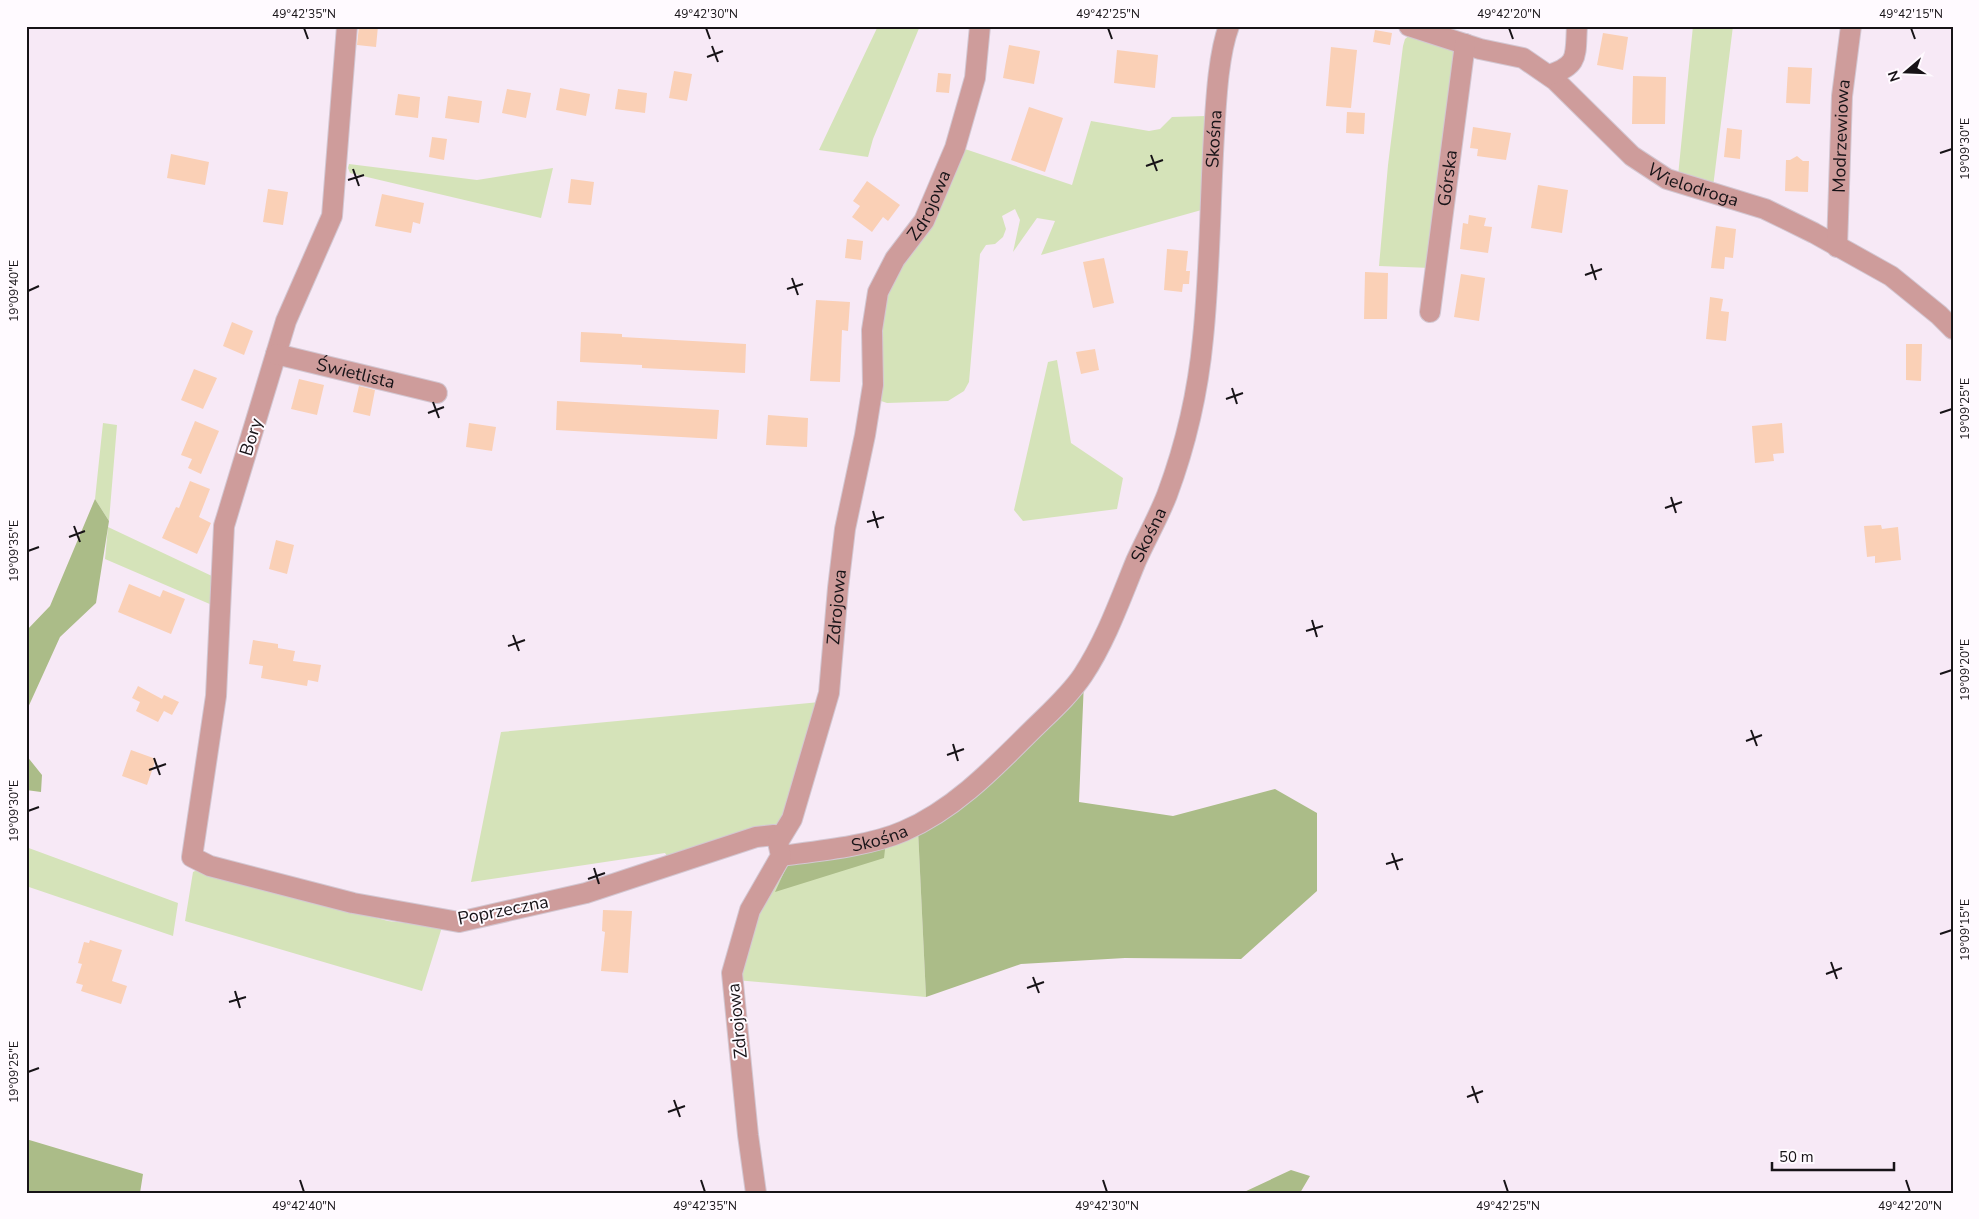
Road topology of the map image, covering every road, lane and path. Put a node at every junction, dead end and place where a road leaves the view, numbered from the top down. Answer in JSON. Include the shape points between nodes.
{"nodes":[{"id":1,"x":347,"y":26,"type":"edge"},
{"id":2,"x":980,"y":26,"type":"edge"},
{"id":3,"x":1229,"y":26,"type":"edge"},
{"id":4,"x":1409,"y":26,"type":"edge"},
{"id":5,"x":1577,"y":26,"type":"edge"},
{"id":6,"x":1851,"y":26,"type":"edge"},
{"id":7,"x":1445,"y":31,"type":"edge"},
{"id":8,"x":1465,"y":44,"type":"junction"},
{"id":9,"x":1549,"y":75,"type":"junction"},
{"id":10,"x":1837,"y":247,"type":"junction"},
{"id":11,"x":1430,"y":312,"type":"dead end"},
{"id":12,"x":1953,"y":330,"type":"edge"},
{"id":13,"x":276,"y":354,"type":"junction"},
{"id":14,"x":437,"y":394,"type":"dead end"},
{"id":15,"x":780,"y":849,"type":"junction"},
{"id":16,"x":192,"y":857,"type":"joint"},
{"id":17,"x":756,"y":1193,"type":"edge"}],
"edges":[{"from":1,"to":13,"type":"street","name":"Bory","via":[[332,216],[286,321]]},
{"from":2,"to":15,"type":"street","name":"Zdrojowa","via":[[975,78],[955,148],[924,222],[895,259],[878,292],[872,330],[873,385],[845,528],[829,693]]},
{"from":3,"to":15,"type":"street","name":"Skośna","via":[[1224,37],[1216,108],[1208,278],[1193,409],[1166,497],[1100,645],[1082,677],[1054,709],[976,784],[939,813],[902,832],[865,842],[823,851]]},
{"from":4,"to":7,"type":"street"},
{"from":5,"to":9,"type":"street","via":[[1575,58],[1565,70]]},
{"from":6,"to":10,"type":"street","name":"Modrzewiowa","via":[[1842,96]]},
{"from":7,"to":8,"type":"street","name":"Wielodroga"},
{"from":8,"to":9,"type":"street","name":"Wielodroga","via":[[1523,58]]},
{"from":8,"to":11,"type":"street","name":"Górska"},
{"from":9,"to":10,"type":"street","name":"Wielodroga","via":[[1632,156],[1667,179],[1765,209]]},
{"from":10,"to":12,"type":"street","name":"Wielodroga","via":[[1890,276]]},
{"from":13,"to":14,"type":"street","name":"Świetlista"},
{"from":13,"to":16,"type":"street","name":"Bory","via":[[224,526],[216,696]]},
{"from":15,"to":16,"type":"street","name":"Poprzeczna","via":[[774,835],[756,837],[586,893],[459,922],[354,903],[210,866]]},
{"from":15,"to":17,"type":"street","name":"Zdrojowa","via":[[750,910],[732,973]]}]}
